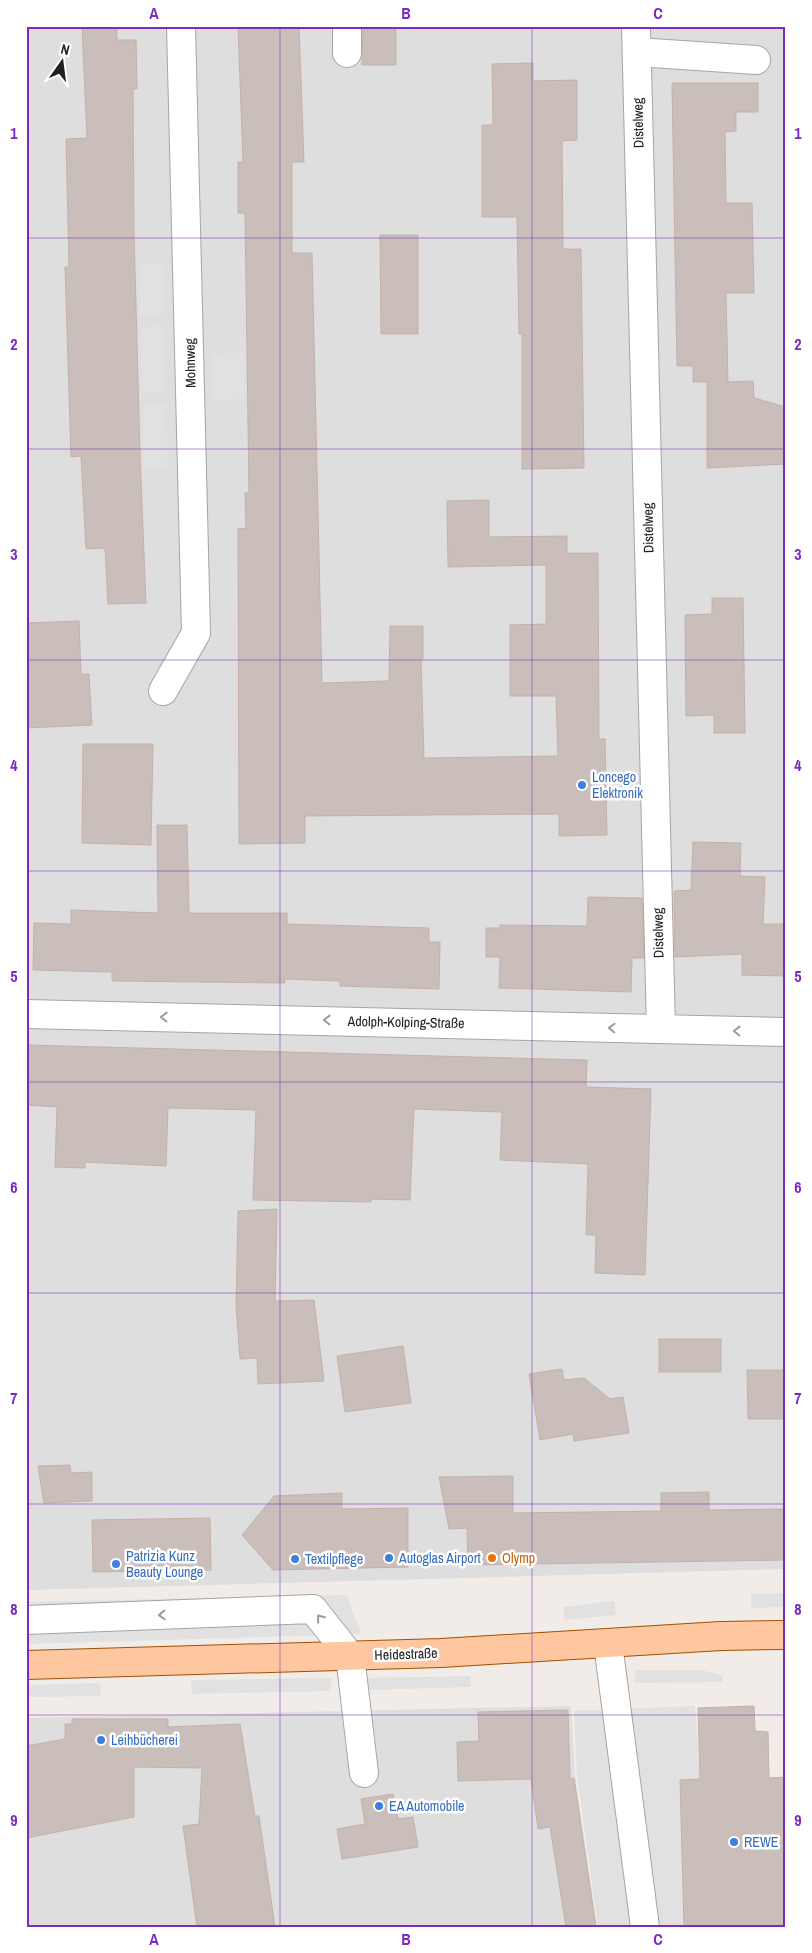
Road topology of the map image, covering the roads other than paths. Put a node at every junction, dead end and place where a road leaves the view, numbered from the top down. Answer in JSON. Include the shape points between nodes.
{"nodes":[{"id":1,"x":181,"y":26,"type":"edge"},
{"id":2,"x":636,"y":39,"type":"edge"},
{"id":3,"x":756,"y":60,"type":"dead end"},
{"id":4,"x":163,"y":691,"type":"dead end"},
{"id":5,"x":26,"y":1014,"type":"edge"},
{"id":6,"x":660,"y":1029,"type":"junction"},
{"id":7,"x":786,"y":1032,"type":"edge"},
{"id":8,"x":26,"y":1620,"type":"edge"},
{"id":9,"x":786,"y":1635,"type":"edge"},
{"id":10,"x":608,"y":1644,"type":"junction"},
{"id":11,"x":350,"y":1656,"type":"junction"},
{"id":12,"x":26,"y":1665,"type":"edge"},
{"id":13,"x":364,"y":1773,"type":"dead end"},
{"id":14,"x":645,"y":1927,"type":"edge"}],
"edges":[{"from":1,"to":4,"type":"street","name":"Mohnweg","via":[[196,633]]},
{"from":2,"to":3,"type":"street"},
{"from":2,"to":6,"type":"street","name":"Distelweg"},
{"from":6,"to":5,"type":"street","name":"Adolph-Kolping-Straße","one_way":true},
{"from":7,"to":6,"type":"street","name":"Adolph-Kolping-Straße","one_way":true},
{"from":11,"to":8,"type":"street","one_way":true,"via":[[313,1609]]},
{"from":9,"to":10,"type":"main road","name":"Heidestraße"},
{"from":10,"to":11,"type":"main road","name":"Heidestraße"},
{"from":10,"to":14,"type":"street"},
{"from":11,"to":12,"type":"main road","name":"Heidestraße"},
{"from":11,"to":13,"type":"street"}]}
